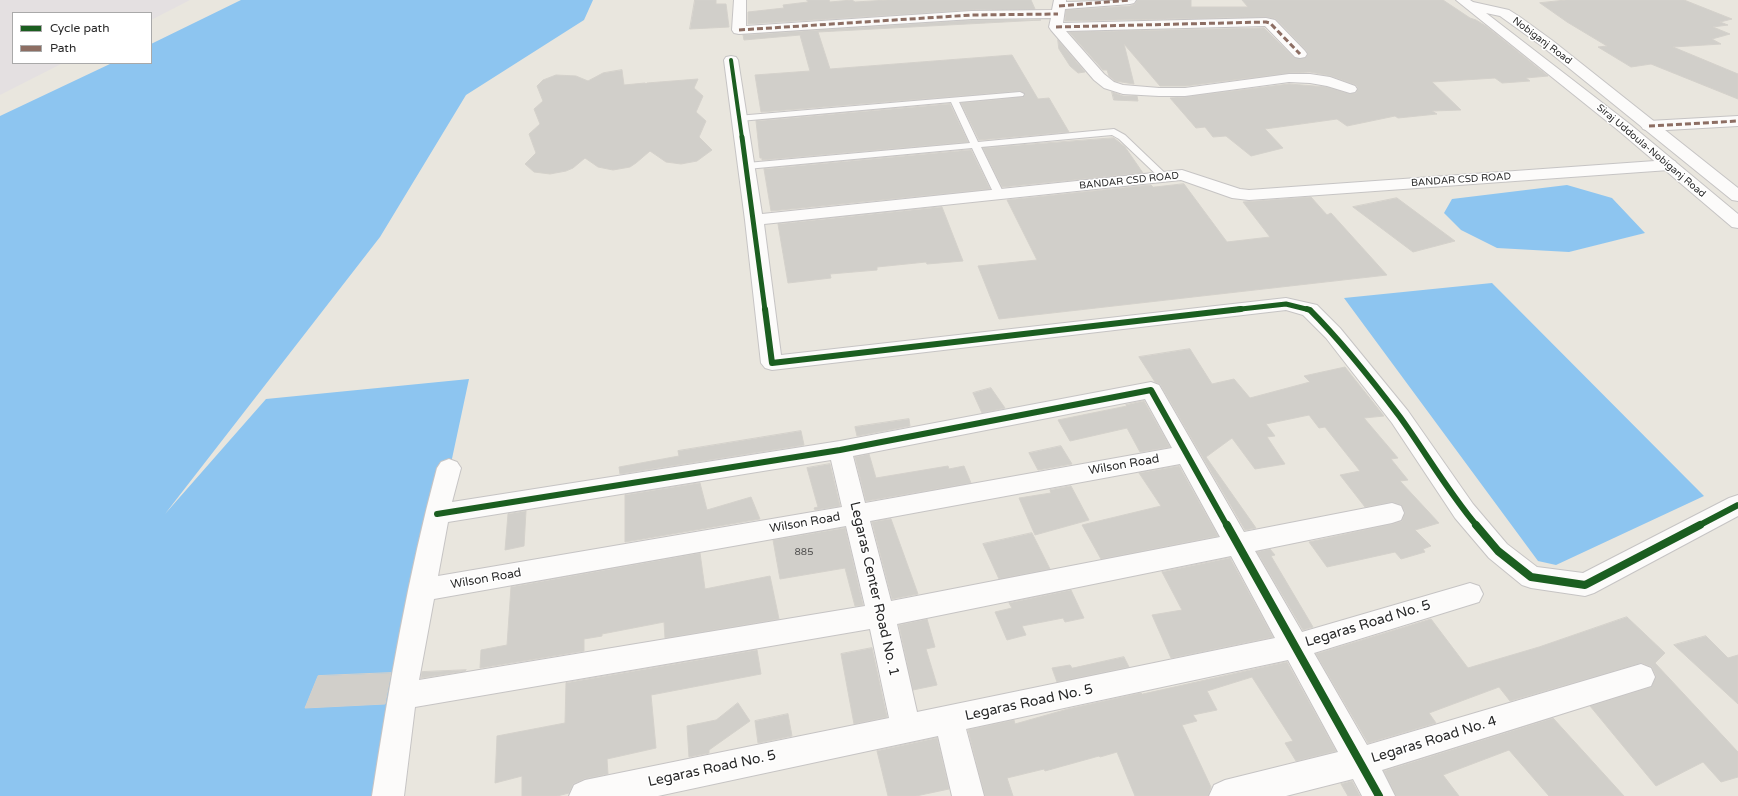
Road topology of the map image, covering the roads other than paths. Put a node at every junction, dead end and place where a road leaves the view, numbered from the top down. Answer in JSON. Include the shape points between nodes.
{"nodes":[{"id":1,"x":740,"y":0,"type":"edge"},
{"id":2,"x":1130,"y":0,"type":"edge"},
{"id":3,"x":1465,"y":3,"type":"edge"},
{"id":4,"x":1058,"y":12,"type":"edge"},
{"id":5,"x":1300,"y":54,"type":"dead end"},
{"id":6,"x":731,"y":60,"type":"dead end"},
{"id":7,"x":1589,"y":79,"type":"junction"},
{"id":8,"x":1563,"y":80,"type":"junction"},
{"id":9,"x":1350,"y":88,"type":"dead end"},
{"id":10,"x":1020,"y":94,"type":"dead end"},
{"id":11,"x":954,"y":100,"type":"junction"},
{"id":12,"x":740,"y":118,"type":"junction"},
{"id":13,"x":1738,"y":121,"type":"edge"},
{"id":14,"x":1649,"y":126,"type":"junction"},
{"id":15,"x":976,"y":146,"type":"junction"},
{"id":16,"x":1669,"y":165,"type":"junction"},
{"id":17,"x":747,"y":166,"type":"junction"},
{"id":18,"x":1164,"y":177,"type":"junction"},
{"id":19,"x":999,"y":194,"type":"junction"},
{"id":20,"x":1738,"y":196,"type":"edge"},
{"id":21,"x":754,"y":220,"type":"junction"},
{"id":22,"x":1738,"y":224,"type":"edge"},
{"id":23,"x":840,"y":450,"type":"junction"},
{"id":24,"x":1187,"y":454,"type":"junction"},
{"id":25,"x":449,"y":468,"type":"dead end"},
{"id":26,"x":1738,"y":505,"type":"edge"},
{"id":27,"x":1392,"y":513,"type":"dead end"},
{"id":28,"x":437,"y":514,"type":"junction"},
{"id":29,"x":857,"y":514,"type":"junction"},
{"id":30,"x":1237,"y":543,"type":"junction"},
{"id":31,"x":423,"y":590,"type":"junction"},
{"id":32,"x":1470,"y":594,"type":"dead end"},
{"id":33,"x":881,"y":615,"type":"junction"},
{"id":34,"x":1296,"y":646,"type":"junction"},
{"id":35,"x":1641,"y":677,"type":"dead end"},
{"id":36,"x":402,"y":696,"type":"junction"},
{"id":37,"x":949,"y":720,"type":"junction"},
{"id":38,"x":906,"y":729,"type":"junction"},
{"id":39,"x":1360,"y":762,"type":"junction"},
{"id":40,"x":388,"y":796,"type":"edge"},
{"id":41,"x":585,"y":796,"type":"edge"},
{"id":42,"x":968,"y":796,"type":"edge"},
{"id":43,"x":1225,"y":796,"type":"edge"},
{"id":44,"x":1379,"y":796,"type":"edge"}],
"edges":[{"from":1,"to":4,"type":"street","via":[[738,30]]},
{"from":2,"to":4,"type":"street"},
{"from":3,"to":7,"type":"street","name":"Nobiganj Road","via":[[1504,13],[1548,44]]},
{"from":3,"to":8,"type":"street","name":"Nobiganj Road"},
{"from":4,"to":5,"type":"street","via":[[1266,22],[1270,23]]},
{"from":4,"to":9,"type":"street","via":[[1105,82],[1114,87],[1128,90],[1185,92],[1280,78],[1304,78],[1327,80]]},
{"from":6,"to":12,"type":"street"},
{"from":7,"to":8,"type":"street"},
{"from":7,"to":14,"type":"street","name":"Siraj Uddoula-Nobiganj Road"},
{"from":8,"to":16,"type":"street","name":"Siraj Uddoula-Nobiganj Road"},
{"from":10,"to":11,"type":"lane"},
{"from":11,"to":12,"type":"lane"},
{"from":11,"to":15,"type":"lane"},
{"from":12,"to":17,"type":"street"},
{"from":13,"to":14,"type":"street"},
{"from":14,"to":20,"type":"street","name":"Siraj Uddoula-Nobiganj Road"},
{"from":15,"to":17,"type":"lane"},
{"from":15,"to":18,"type":"lane","via":[[1114,132]]},
{"from":15,"to":19,"type":"lane"},
{"from":16,"to":18,"type":"street","name":"BANDAR CSD ROAD","via":[[1249,195],[1238,194],[1182,175]]},
{"from":16,"to":22,"type":"street","name":"Siraj Uddoula-Nobiganj Road"},
{"from":17,"to":21,"type":"street"},
{"from":18,"to":19,"type":"street","name":"BANDAR CSD ROAD"},
{"from":19,"to":21,"type":"street","name":"BANDAR CSD ROAD"},
{"from":21,"to":26,"type":"street","via":[[772,363],[1286,304],[1310,310],[1333,333],[1400,417],[1464,511],[1498,551],[1531,577],[1585,585]]},
{"from":23,"to":24,"type":"street","via":[[1151,390]]},
{"from":23,"to":28,"type":"street"},
{"from":23,"to":29,"type":"street","name":"Legaras Center Road No. 1"},
{"from":24,"to":29,"type":"street","name":"Wilson Road"},
{"from":24,"to":30,"type":"street"},
{"from":25,"to":28,"type":"street"},
{"from":27,"to":30,"type":"street"},
{"from":28,"to":31,"type":"street"},
{"from":29,"to":31,"type":"street","name":"Wilson Road"},
{"from":29,"to":33,"type":"street","name":"Legaras Center Road No. 1"},
{"from":30,"to":33,"type":"street"},
{"from":30,"to":34,"type":"street"},
{"from":31,"to":36,"type":"street"},
{"from":32,"to":34,"type":"street","name":"Legaras Road No. 5"},
{"from":33,"to":36,"type":"street"},
{"from":33,"to":38,"type":"street","name":"Legaras Center Road No. 1"},
{"from":34,"to":37,"type":"street","name":"Legaras Road No. 5"},
{"from":34,"to":39,"type":"street"},
{"from":35,"to":39,"type":"street","name":"Legaras Road No. 4"},
{"from":36,"to":40,"type":"street"},
{"from":37,"to":38,"type":"street","name":"Legaras Road No. 5"},
{"from":37,"to":42,"type":"street"},
{"from":38,"to":41,"type":"street","name":"Legaras Road No. 5"},
{"from":39,"to":43,"type":"street","name":"Legaras Road No. 4"},
{"from":39,"to":44,"type":"street"}]}
